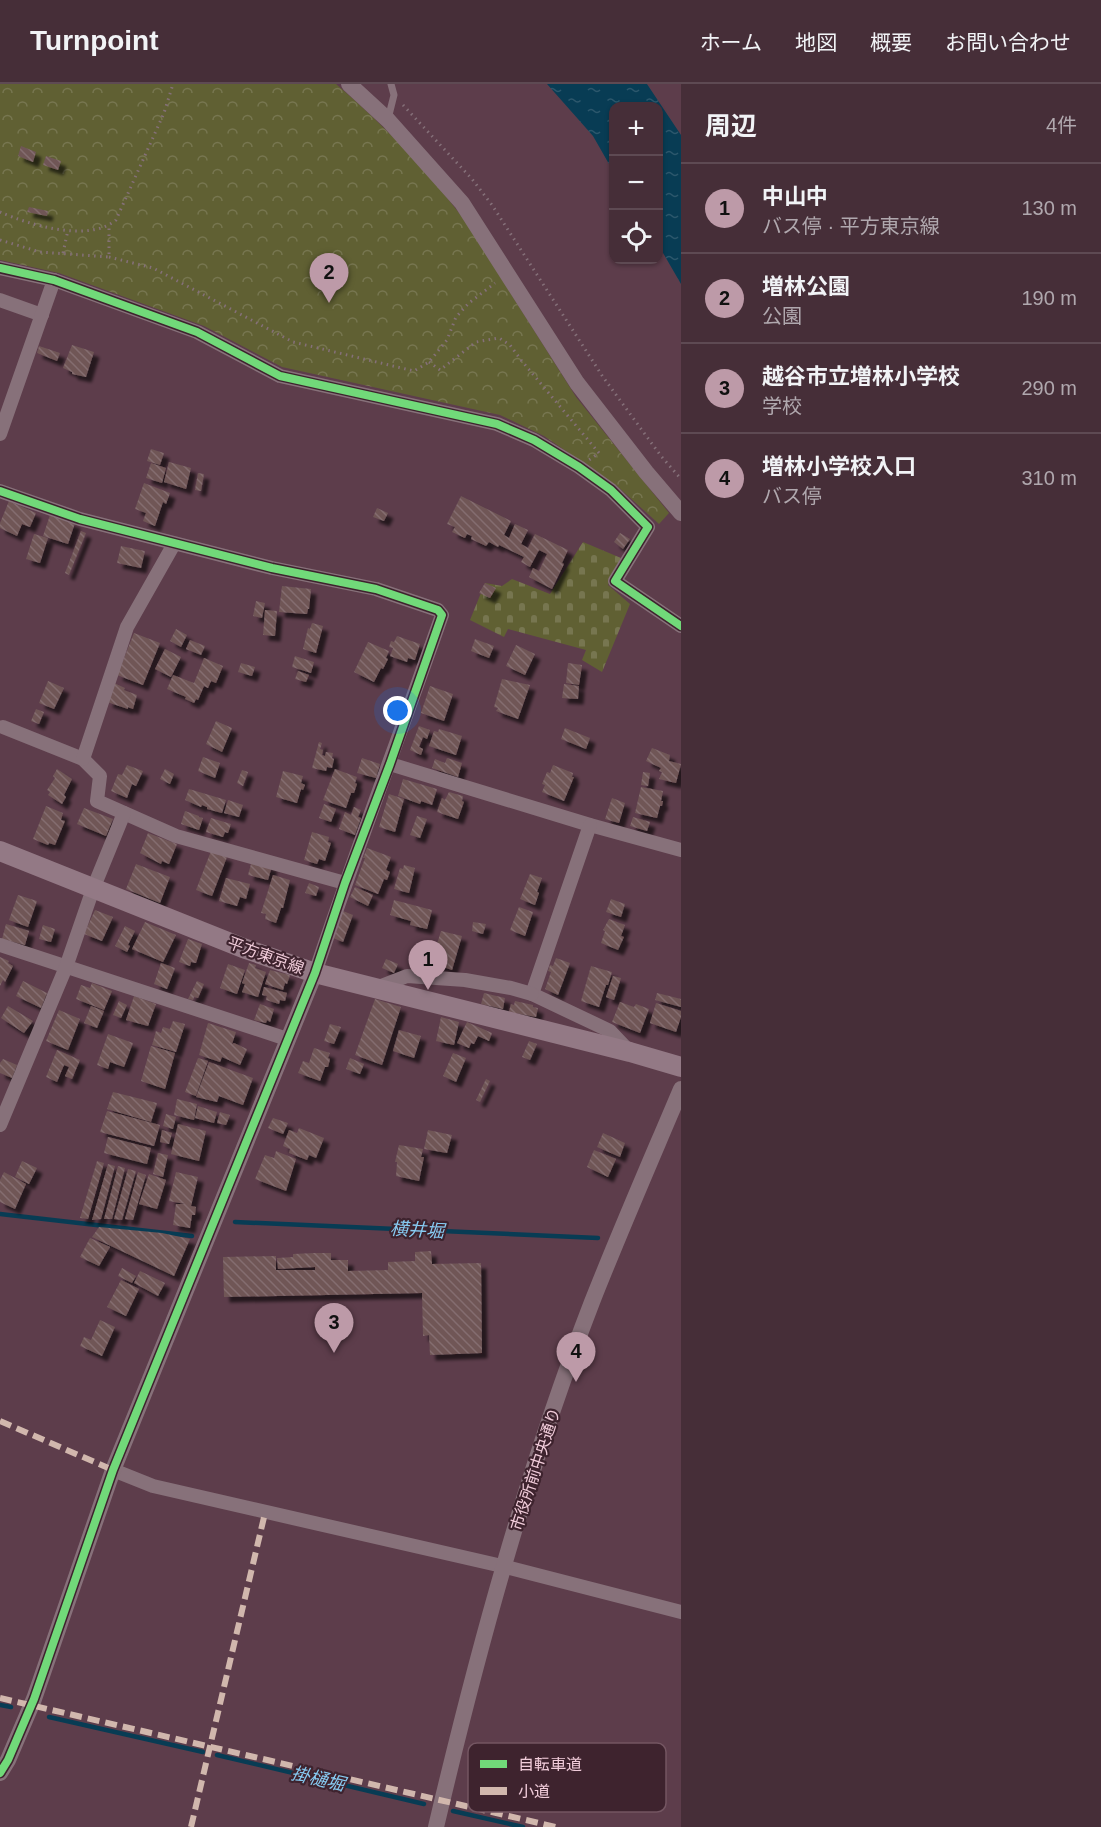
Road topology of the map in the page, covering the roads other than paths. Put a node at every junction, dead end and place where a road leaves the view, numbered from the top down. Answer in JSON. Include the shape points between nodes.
{"nodes":[{"id":1,"x":349,"y":84,"type":"edge"},
{"id":2,"x":391,"y":84,"type":"edge"},
{"id":3,"x":388,"y":120,"type":"junction"},
{"id":4,"x":0,"y":268,"type":"edge"},
{"id":5,"x":54,"y":280,"type":"junction"},
{"id":6,"x":0,"y":300,"type":"edge"},
{"id":7,"x":42,"y":315,"type":"junction"},
{"id":8,"x":0,"y":434,"type":"edge"},
{"id":9,"x":0,"y":491,"type":"edge"},
{"id":10,"x":681,"y":513,"type":"edge"},
{"id":11,"x":174,"y":544,"type":"junction"},
{"id":12,"x":681,"y":626,"type":"edge"},
{"id":13,"x":1,"y":730,"type":"edge"},
{"id":14,"x":83,"y":759,"type":"junction"},
{"id":15,"x":390,"y":764,"type":"junction"},
{"id":16,"x":124,"y":813,"type":"junction"},
{"id":17,"x":590,"y":825,"type":"junction"},
{"id":18,"x":681,"y":850,"type":"edge"},
{"id":19,"x":0,"y":851,"type":"edge"},
{"id":20,"x":345,"y":883,"type":"junction"},
{"id":21,"x":93,"y":890,"type":"junction"},
{"id":22,"x":0,"y":945,"type":"edge"},
{"id":23,"x":66,"y":967,"type":"junction"},
{"id":24,"x":315,"y":973,"type":"junction"},
{"id":25,"x":376,"y":988,"type":"junction"},
{"id":26,"x":532,"y":994,"type":"junction"},
{"id":27,"x":287,"y":1040,"type":"junction"},
{"id":28,"x":630,"y":1052,"type":"junction"},
{"id":29,"x":681,"y":1067,"type":"edge"},
{"id":30,"x":681,"y":1089,"type":"edge"},
{"id":31,"x":2,"y":1116,"type":"edge"},
{"id":32,"x":112,"y":1470,"type":"junction"},
{"id":33,"x":502,"y":1566,"type":"junction"},
{"id":34,"x":681,"y":1612,"type":"edge"},
{"id":35,"x":0,"y":1773,"type":"edge"},
{"id":36,"x":436,"y":1827,"type":"edge"}],
"edges":[{"from":1,"to":3,"type":"street"},
{"from":2,"to":3,"type":"lane","via":[[394,95]]},
{"from":3,"to":10,"type":"street","via":[[462,203],[577,383]]},
{"from":4,"to":5,"type":"street"},
{"from":5,"to":7,"type":"street"},
{"from":5,"to":12,"type":"street","via":[[197,332],[280,376],[497,423],[534,440],[611,490],[648,527],[615,581]]},
{"from":6,"to":7,"type":"street"},
{"from":7,"to":8,"type":"street"},
{"from":9,"to":11,"type":"street","via":[[80,519]]},
{"from":11,"to":14,"type":"street","via":[[127,627]]},
{"from":11,"to":15,"type":"street","via":[[376,589],[438,610],[442,615]]},
{"from":13,"to":14,"type":"street"},
{"from":14,"to":16,"type":"street","via":[[100,776],[97,801]]},
{"from":15,"to":17,"type":"street"},
{"from":15,"to":20,"type":"street"},
{"from":16,"to":20,"type":"street","via":[[176,836]]},
{"from":16,"to":21,"type":"street"},
{"from":17,"to":18,"type":"street"},
{"from":17,"to":26,"type":"street"},
{"from":19,"to":21,"type":"main road","name":"平方東京線"},
{"from":20,"to":24,"type":"street"},
{"from":21,"to":23,"type":"street"},
{"from":21,"to":24,"type":"main road","name":"平方東京線"},
{"from":22,"to":23,"type":"street"},
{"from":23,"to":27,"type":"street"},
{"from":23,"to":31,"type":"street"},
{"from":24,"to":25,"type":"main road","name":"平方東京線"},
{"from":24,"to":27,"type":"street"},
{"from":25,"to":26,"type":"street","via":[[407,976],[465,980]]},
{"from":25,"to":28,"type":"main road","name":"平方東京線"},
{"from":26,"to":28,"type":"street","via":[[610,1031]]},
{"from":27,"to":32,"type":"street"},
{"from":28,"to":29,"type":"main road","name":"平方東京線"},
{"from":30,"to":33,"type":"street","name":"市役所前中央通り","via":[[592,1302]]},
{"from":32,"to":33,"type":"street","via":[[153,1486]]},
{"from":32,"to":35,"type":"street","via":[[34,1699]]},
{"from":33,"to":34,"type":"street"},
{"from":33,"to":36,"type":"street","name":"市役所前中央通り"}]}
